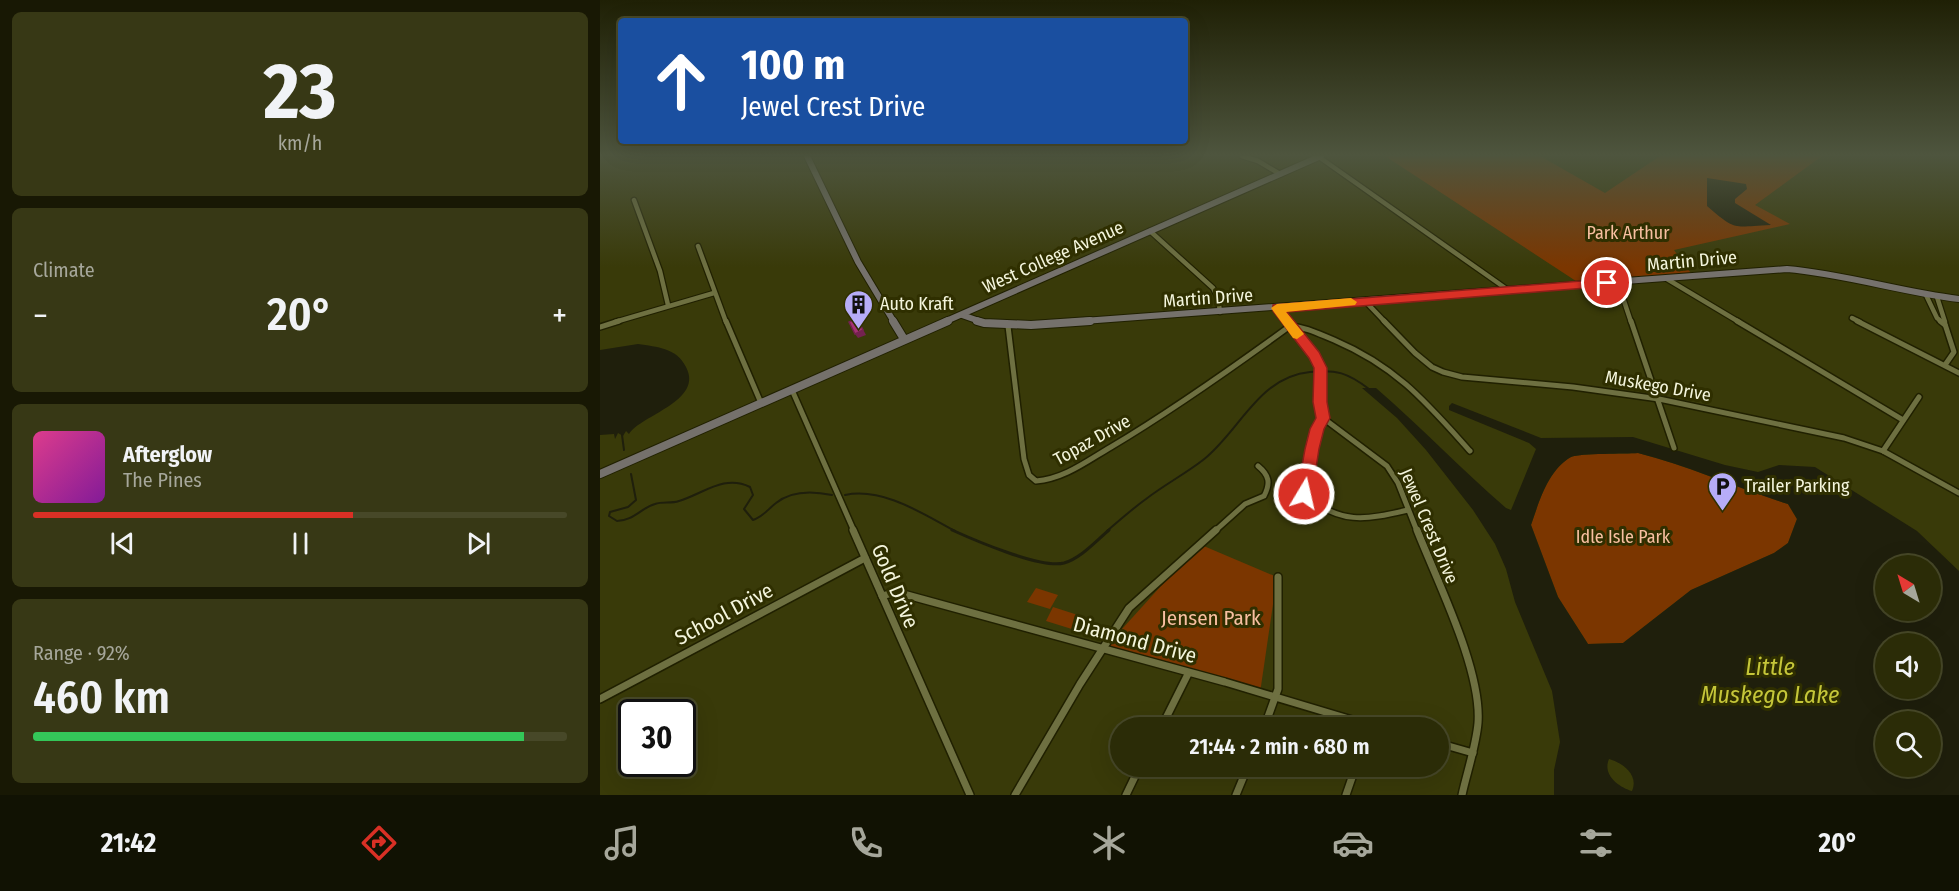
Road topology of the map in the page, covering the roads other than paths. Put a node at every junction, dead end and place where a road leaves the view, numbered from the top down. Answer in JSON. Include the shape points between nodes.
{"nodes":[{"id":1,"x":825,"y":193,"type":"edge"},
{"id":2,"x":1236,"y":193,"type":"edge"},
{"id":3,"x":1373,"y":193,"type":"edge"},
{"id":4,"x":634,"y":200,"type":"dead end"},
{"id":5,"x":1150,"y":231,"type":"junction"},
{"id":6,"x":699,"y":246,"type":"dead end"},
{"id":7,"x":1667,"y":279,"type":"junction"},
{"id":8,"x":1618,"y":283,"type":"junction"},
{"id":9,"x":1508,"y":291,"type":"junction"},
{"id":10,"x":714,"y":293,"type":"junction"},
{"id":11,"x":1926,"y":295,"type":"junction"},
{"id":12,"x":1937,"y":297,"type":"junction"},
{"id":13,"x":1959,"y":299,"type":"edge"},
{"id":14,"x":1366,"y":302,"type":"junction"},
{"id":15,"x":668,"y":305,"type":"junction"},
{"id":16,"x":1277,"y":308,"type":"junction"},
{"id":17,"x":1220,"y":312,"type":"junction"},
{"id":18,"x":962,"y":315,"type":"junction"},
{"id":19,"x":1852,"y":318,"type":"dead end"},
{"id":20,"x":1945,"y":325,"type":"junction"},
{"id":21,"x":1008,"y":326,"type":"junction"},
{"id":22,"x":1290,"y":326,"type":"junction"},
{"id":23,"x":600,"y":327,"type":"edge"},
{"id":24,"x":904,"y":339,"type":"junction"},
{"id":25,"x":1945,"y":365,"type":"junction"},
{"id":26,"x":1959,"y":373,"type":"edge"},
{"id":27,"x":792,"y":390,"type":"junction"},
{"id":28,"x":1919,"y":397,"type":"dead end"},
{"id":29,"x":1659,"y":399,"type":"junction"},
{"id":30,"x":761,"y":403,"type":"junction"},
{"id":31,"x":1323,"y":418,"type":"junction"},
{"id":32,"x":1903,"y":420,"type":"junction"},
{"id":33,"x":1674,"y":448,"type":"dead end"},
{"id":34,"x":1470,"y":451,"type":"dead end"},
{"id":35,"x":1883,"y":451,"type":"junction"},
{"id":36,"x":1258,"y":466,"type":"dead end"},
{"id":37,"x":600,"y":474,"type":"edge"},
{"id":38,"x":1959,"y":493,"type":"edge"},
{"id":39,"x":1408,"y":510,"type":"junction"},
{"id":40,"x":865,"y":558,"type":"junction"},
{"id":41,"x":1278,"y":577,"type":"dead end"},
{"id":42,"x":882,"y":596,"type":"junction"},
{"id":43,"x":1103,"y":650,"type":"junction"},
{"id":44,"x":1188,"y":674,"type":"junction"},
{"id":45,"x":600,"y":699,"type":"edge"},
{"id":46,"x":1276,"y":699,"type":"junction"},
{"id":47,"x":1166,"y":717,"type":"edge"},
{"id":48,"x":1269,"y":717,"type":"edge"},
{"id":49,"x":1339,"y":717,"type":"edge"},
{"id":50,"x":1449,"y":746,"type":"edge"},
{"id":51,"x":1473,"y":753,"type":"junction"},
{"id":52,"x":1135,"y":777,"type":"edge"},
{"id":53,"x":1243,"y":777,"type":"edge"},
{"id":54,"x":1352,"y":777,"type":"edge"},
{"id":55,"x":970,"y":795,"type":"edge"},
{"id":56,"x":1015,"y":795,"type":"edge"},
{"id":57,"x":1126,"y":795,"type":"edge"},
{"id":58,"x":1236,"y":795,"type":"edge"},
{"id":59,"x":1346,"y":795,"type":"edge"},
{"id":60,"x":1462,"y":795,"type":"edge"}],
"edges":[{"from":1,"to":24,"type":"street","via":[[858,262]]},
{"from":2,"to":5,"type":"street","name":"West College Avenue"},
{"from":3,"to":9,"type":"street"},
{"from":4,"to":15,"type":"street"},
{"from":5,"to":17,"type":"street","via":[[1213,288]]},
{"from":5,"to":18,"type":"street","name":"West College Avenue"},
{"from":6,"to":10,"type":"street"},
{"from":7,"to":8,"type":"street","name":"Martin Drive"},
{"from":7,"to":11,"type":"street","name":"Martin Drive","via":[[1800,270]]},
{"from":7,"to":32,"type":"street"},
{"from":8,"to":9,"type":"street","name":"Martin Drive"},
{"from":8,"to":29,"type":"street"},
{"from":9,"to":14,"type":"street","name":"Martin Drive"},
{"from":10,"to":15,"type":"street"},
{"from":10,"to":30,"type":"street"},
{"from":11,"to":12,"type":"street","name":"Martin Drive"},
{"from":11,"to":20,"type":"street","via":[[1937,318]]},
{"from":12,"to":13,"type":"street","name":"Martin Drive"},
{"from":12,"to":20,"type":"street"},
{"from":14,"to":16,"type":"street","name":"Martin Drive"},
{"from":14,"to":29,"type":"street","name":"Muskego Drive","via":[[1415,353],[1443,372]]},
{"from":15,"to":23,"type":"street"},
{"from":16,"to":17,"type":"street","name":"Martin Drive"},
{"from":16,"to":22,"type":"street"},
{"from":17,"to":21,"type":"street","name":"Martin Drive"},
{"from":18,"to":21,"type":"street","name":"Martin Drive","via":[[976,322]]},
{"from":18,"to":24,"type":"street","name":"West College Avenue"},
{"from":19,"to":25,"type":"street"},
{"from":20,"to":25,"type":"street","via":[[1954,352]]},
{"from":21,"to":22,"type":"street","name":"Topaz Drive","via":[[1024,459],[1029,475],[1041,482],[1074,470],[1196,395]]},
{"from":22,"to":31,"type":"street","via":[[1319,363]]},
{"from":22,"to":34,"type":"street","via":[[1302,327],[1383,365],[1418,394]]},
{"from":24,"to":27,"type":"street","name":"West College Avenue"},
{"from":25,"to":26,"type":"street"},
{"from":27,"to":30,"type":"street","name":"West College Avenue"},
{"from":27,"to":40,"type":"street","name":"Gold Drive"},
{"from":28,"to":32,"type":"street"},
{"from":29,"to":33,"type":"street"},
{"from":29,"to":35,"type":"street","name":"Muskego Drive","via":[[1844,438]]},
{"from":30,"to":37,"type":"street","name":"West College Avenue"},
{"from":31,"to":39,"type":"street","name":"Jewel Crest Drive","via":[[1387,466]]},
{"from":31,"to":39,"type":"street","via":[[1317,429],[1304,494],[1332,514],[1352,520]]},
{"from":32,"to":35,"type":"street"},
{"from":35,"to":38,"type":"street","name":"Muskego Drive"},
{"from":36,"to":43,"type":"street","via":[[1269,476],[1264,496],[1245,504],[1148,589],[1129,608]]},
{"from":39,"to":51,"type":"street","name":"Jewel Crest Drive","via":[[1476,688],[1478,723]]},
{"from":40,"to":42,"type":"street","name":"Gold Drive"},
{"from":40,"to":45,"type":"street","name":"School Drive"},
{"from":41,"to":46,"type":"street"},
{"from":42,"to":43,"type":"street","name":"Diamond Drive","via":[[896,592]]},
{"from":42,"to":55,"type":"street","name":"Gold Drive"},
{"from":43,"to":44,"type":"street","name":"Diamond Drive"},
{"from":43,"to":56,"type":"street"},
{"from":44,"to":46,"type":"street","name":"Diamond Drive"},
{"from":44,"to":47,"type":"street"},
{"from":46,"to":48,"type":"street"},
{"from":46,"to":49,"type":"street","name":"Diamond Drive"},
{"from":50,"to":51,"type":"street"},
{"from":51,"to":60,"type":"street","name":"Jewel Crest Drive"},
{"from":52,"to":57,"type":"street"},
{"from":53,"to":58,"type":"street"},
{"from":54,"to":59,"type":"street"}]}
